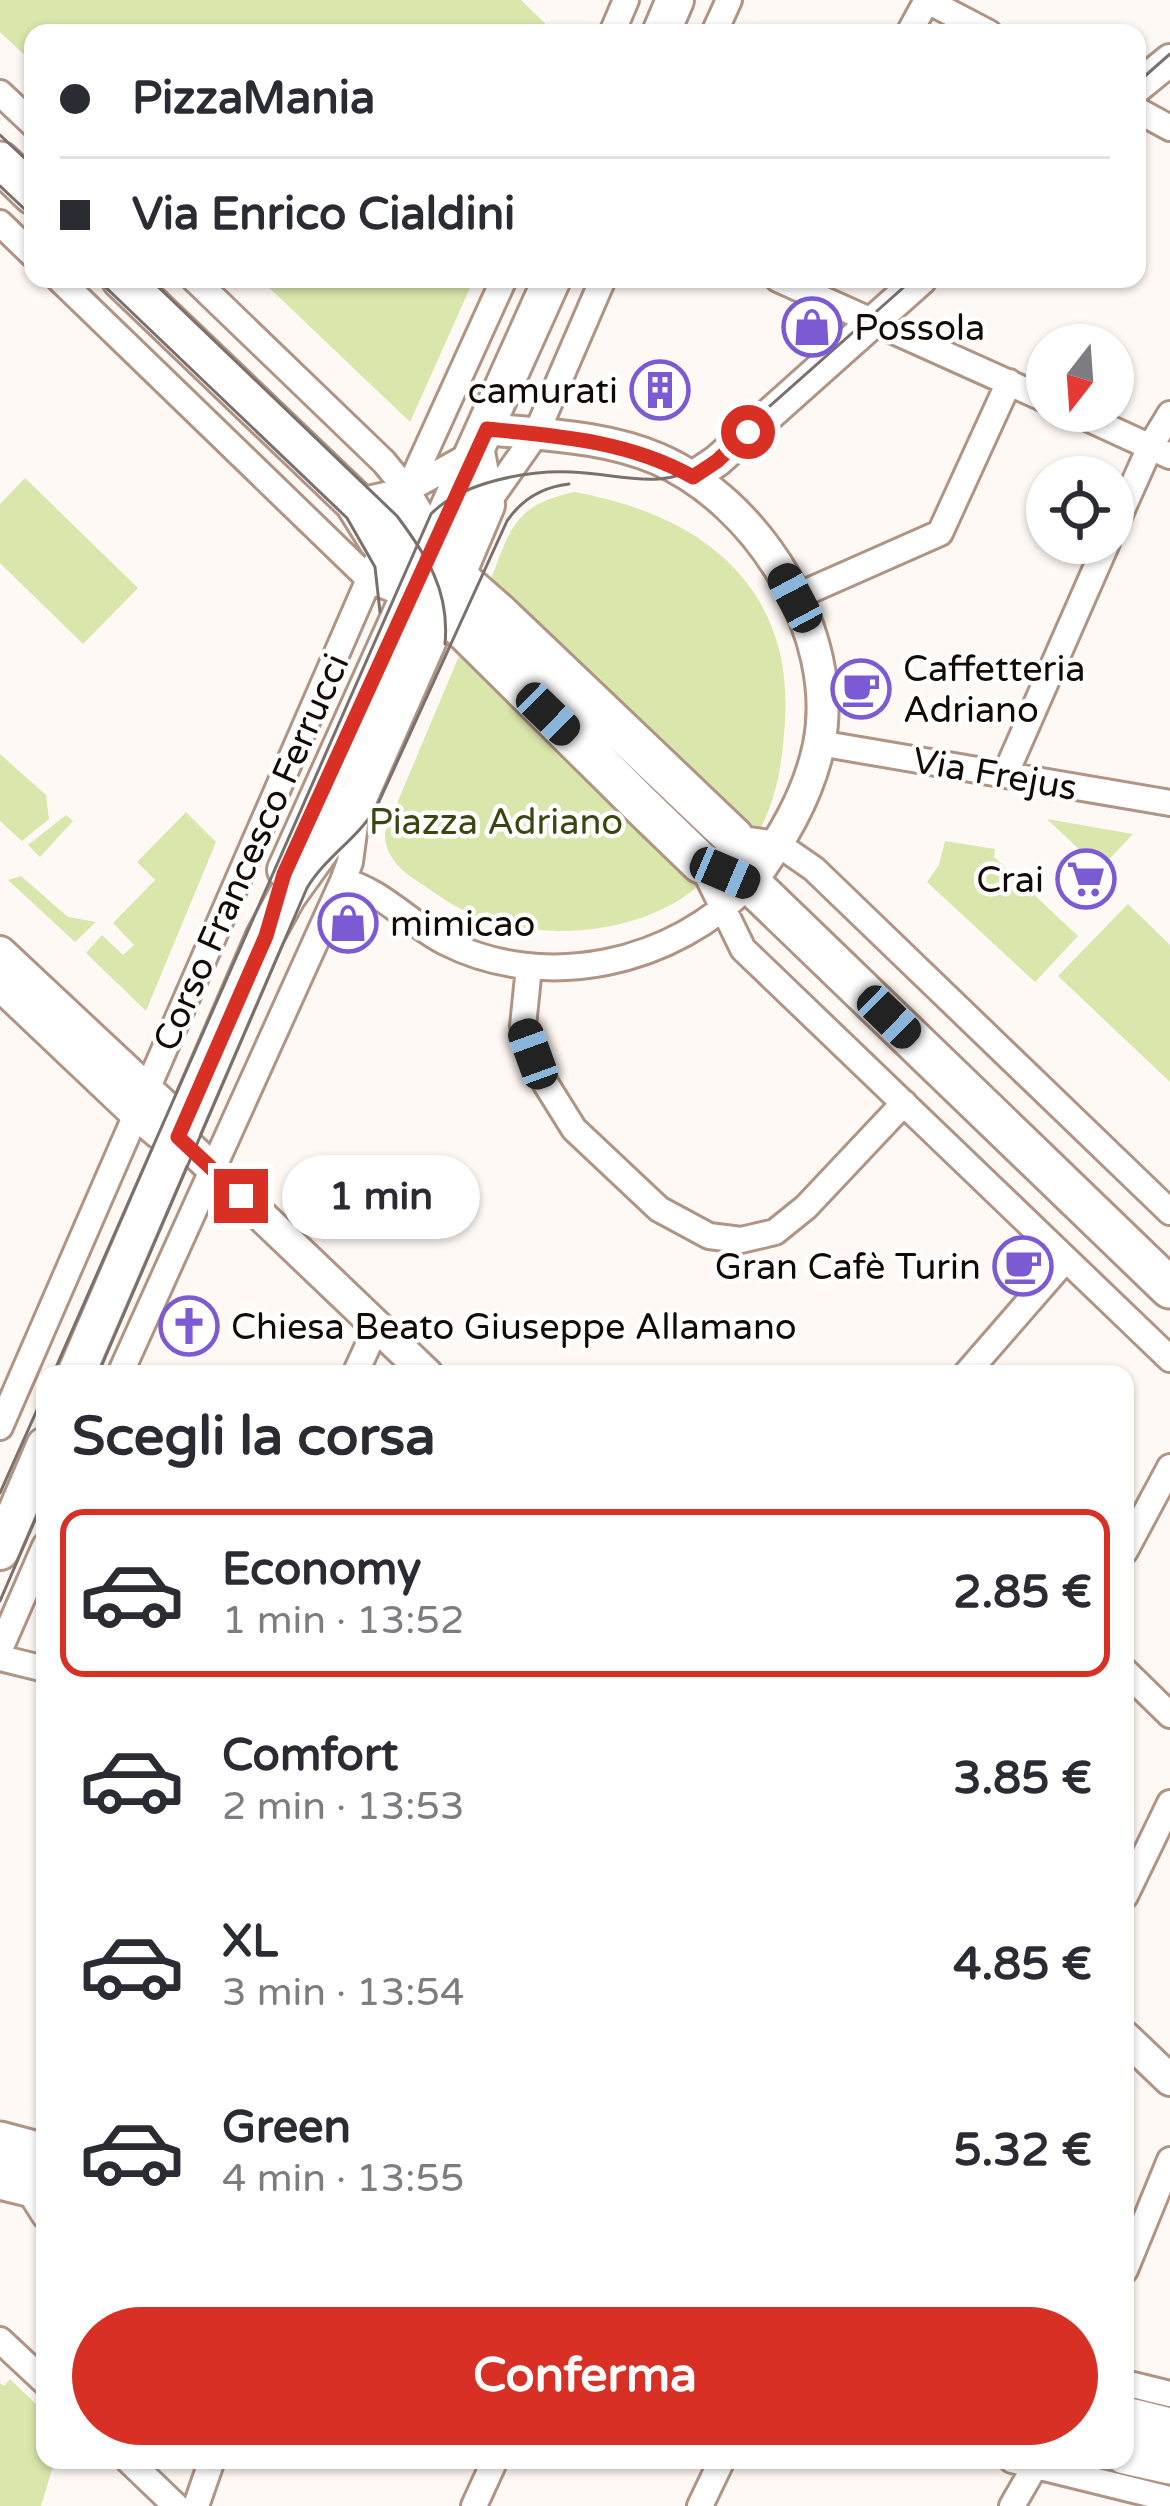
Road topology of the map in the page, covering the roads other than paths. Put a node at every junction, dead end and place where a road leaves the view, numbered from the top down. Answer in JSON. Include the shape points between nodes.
{"nodes":[{"id":1,"x":927,"y":0,"type":"edge"},
{"id":2,"x":972,"y":24,"type":"edge"},
{"id":3,"x":1170,"y":60,"type":"edge"},
{"id":4,"x":1146,"y":80,"type":"edge"},
{"id":5,"x":0,"y":92,"type":"edge"},
{"id":6,"x":24,"y":115,"type":"edge"},
{"id":7,"x":0,"y":162,"type":"edge"},
{"id":8,"x":24,"y":185,"type":"edge"},
{"id":9,"x":0,"y":223,"type":"edge"},
{"id":10,"x":24,"y":246,"type":"edge"},
{"id":11,"x":70,"y":288,"type":"edge"},
{"id":12,"x":131,"y":288,"type":"edge"},
{"id":13,"x":203,"y":288,"type":"edge"},
{"id":14,"x":500,"y":288,"type":"edge"},
{"id":15,"x":548,"y":288,"type":"edge"},
{"id":16,"x":599,"y":288,"type":"edge"},
{"id":17,"x":798,"y":288,"type":"edge"},
{"id":18,"x":911,"y":288,"type":"edge"},
{"id":19,"x":872,"y":322,"type":"junction"},
{"id":20,"x":1009,"y":382,"type":"junction"},
{"id":21,"x":1026,"y":390,"type":"edge"},
{"id":22,"x":1170,"y":414,"type":"edge"},
{"id":23,"x":1118,"y":432,"type":"edge"},
{"id":24,"x":536,"y":434,"type":"junction"},
{"id":25,"x":482,"y":441,"type":"junction"},
{"id":26,"x":1160,"y":451,"type":"edge"},
{"id":27,"x":693,"y":477,"type":"junction"},
{"id":28,"x":1134,"y":495,"type":"edge"},
{"id":29,"x":486,"y":505,"type":"junction"},
{"id":30,"x":389,"y":534,"type":"junction"},
{"id":31,"x":1098,"y":564,"type":"edge"},
{"id":32,"x":432,"y":576,"type":"junction"},
{"id":33,"x":795,"y":598,"type":"junction"},
{"id":34,"x":819,"y":742,"type":"junction"},
{"id":35,"x":1005,"y":775,"type":"junction"},
{"id":36,"x":359,"y":796,"type":"junction"},
{"id":37,"x":1170,"y":803,"type":"edge"},
{"id":38,"x":734,"y":838,"type":"junction"},
{"id":39,"x":778,"y":844,"type":"junction"},
{"id":40,"x":343,"y":881,"type":"junction"},
{"id":41,"x":736,"y":898,"type":"junction"},
{"id":42,"x":266,"y":936,"type":"junction"},
{"id":43,"x":0,"y":952,"type":"edge"},
{"id":44,"x":530,"y":967,"type":"junction"},
{"id":45,"x":0,"y":985,"type":"edge"},
{"id":46,"x":140,"y":1101,"type":"junction"},
{"id":47,"x":904,"y":1103,"type":"junction"},
{"id":48,"x":178,"y":1137,"type":"junction"},
{"id":49,"x":212,"y":1168,"type":"junction"},
{"id":50,"x":1170,"y":1212,"type":"edge"},
{"id":51,"x":1066,"y":1259,"type":"junction"},
{"id":52,"x":1170,"y":1288,"type":"edge"},
{"id":53,"x":377,"y":1326,"type":"junction"},
{"id":54,"x":1170,"y":1359,"type":"edge"},
{"id":55,"x":80,"y":1365,"type":"edge"},
{"id":56,"x":124,"y":1365,"type":"edge"},
{"id":57,"x":360,"y":1365,"type":"edge"},
{"id":58,"x":418,"y":1365,"type":"edge"},
{"id":59,"x":974,"y":1365,"type":"edge"},
{"id":60,"x":2,"y":1415,"type":"edge"},
{"id":61,"x":36,"y":1467,"type":"edge"},
{"id":62,"x":1170,"y":1467,"type":"edge"},
{"id":63,"x":1134,"y":1534,"type":"edge"},
{"id":64,"x":0,"y":1551,"type":"edge"},
{"id":65,"x":36,"y":1568,"type":"edge"},
{"id":66,"x":0,"y":1654,"type":"edge"},
{"id":67,"x":36,"y":1667,"type":"edge"},
{"id":68,"x":1134,"y":1680,"type":"edge"},
{"id":69,"x":1170,"y":1715,"type":"edge"},
{"id":70,"x":1170,"y":1803,"type":"edge"},
{"id":71,"x":1134,"y":1877,"type":"edge"},
{"id":72,"x":1134,"y":2046,"type":"edge"},
{"id":73,"x":1170,"y":2080,"type":"edge"},
{"id":74,"x":1170,"y":2160,"type":"edge"},
{"id":75,"x":1134,"y":2248,"type":"edge"},
{"id":76,"x":0,"y":2340,"type":"edge"},
{"id":77,"x":36,"y":2374,"type":"edge"},
{"id":78,"x":1134,"y":2385,"type":"edge"},
{"id":79,"x":1170,"y":2394,"type":"edge"},
{"id":80,"x":1134,"y":2419,"type":"edge"},
{"id":81,"x":1170,"y":2428,"type":"edge"},
{"id":82,"x":1134,"y":2455,"type":"edge"},
{"id":83,"x":1170,"y":2464,"type":"edge"},
{"id":84,"x":137,"y":2469,"type":"edge"},
{"id":85,"x":209,"y":2469,"type":"edge"},
{"id":86,"x":491,"y":2469,"type":"edge"},
{"id":87,"x":718,"y":2469,"type":"edge"},
{"id":88,"x":1021,"y":2469,"type":"edge"},
{"id":89,"x":1048,"y":2469,"type":"edge"},
{"id":90,"x":1170,"y":2499,"type":"edge"},
{"id":91,"x":176,"y":2506,"type":"edge"},
{"id":92,"x":196,"y":2506,"type":"edge"},
{"id":93,"x":474,"y":2506,"type":"edge"},
{"id":94,"x":700,"y":2506,"type":"edge"},
{"id":95,"x":1012,"y":2506,"type":"edge"}],
"edges":[{"from":1,"to":2,"type":"street"},
{"from":3,"to":4,"type":"street"},
{"from":5,"to":6,"type":"street"},
{"from":7,"to":8,"type":"main road"},
{"from":9,"to":10,"type":"street"},
{"from":11,"to":30,"type":"street"},
{"from":12,"to":30,"type":"main road"},
{"from":13,"to":30,"type":"street","via":[[376,454]]},
{"from":14,"to":30,"type":"street","name":"Corso Francesco Ferrucci"},
{"from":15,"to":25,"type":"main road","name":"Corso Francesco Ferrucci"},
{"from":16,"to":24,"type":"street","name":"Corso Francesco Ferrucci"},
{"from":17,"to":19,"type":"street"},
{"from":18,"to":19,"type":"street"},
{"from":19,"to":20,"type":"street"},
{"from":19,"to":27,"type":"street"},
{"from":20,"to":21,"type":"street"},
{"from":20,"to":33,"type":"street","via":[[940,533]]},
{"from":22,"to":26,"type":"street"},
{"from":23,"to":26,"type":"street"},
{"from":24,"to":25,"type":"street"},
{"from":24,"to":27,"type":"street","via":[[635,450]]},
{"from":24,"to":29,"type":"street","name":"Corso Francesco Ferrucci"},
{"from":25,"to":29,"type":"main road"},
{"from":25,"to":30,"type":"street"},
{"from":25,"to":32,"type":"main road","name":"Corso Francesco Ferrucci"},
{"from":26,"to":28,"type":"street"},
{"from":27,"to":33,"type":"street","via":[[751,526]]},
{"from":29,"to":32,"type":"main road","name":"Corso Francesco Ferrucci"},
{"from":30,"to":32,"type":"main road"},
{"from":30,"to":32,"type":"street"},
{"from":30,"to":46,"type":"street","name":"Corso Francesco Ferrucci"},
{"from":31,"to":35,"type":"street"},
{"from":32,"to":36,"type":"main road","name":"Corso Francesco Ferrucci"},
{"from":32,"to":38,"type":"main road"},
{"from":32,"to":41,"type":"main road"},
{"from":32,"to":42,"type":"main road","via":[[284,874]]},
{"from":33,"to":34,"type":"street","via":[[818,678]]},
{"from":34,"to":35,"type":"street","name":"Via Frejus"},
{"from":34,"to":39,"type":"street"},
{"from":35,"to":37,"type":"street","name":"Via Frejus"},
{"from":36,"to":40,"type":"street","name":"Corso Francesco Ferrucci"},
{"from":36,"to":42,"type":"main road","name":"Corso Francesco Ferrucci"},
{"from":38,"to":39,"type":"street"},
{"from":38,"to":41,"type":"main road"},
{"from":39,"to":41,"type":"street"},
{"from":39,"to":50,"type":"street","via":[[814,869]]},
{"from":40,"to":44,"type":"street","via":[[449,944]]},
{"from":40,"to":49,"type":"street","name":"Corso Francesco Ferrucci"},
{"from":41,"to":44,"type":"street","via":[[696,930],[634,955]]},
{"from":41,"to":47,"type":"street","via":[[743,949]]},
{"from":41,"to":52,"type":"main road"},
{"from":42,"to":48,"type":"main road","name":"Corso Francesco Ferrucci"},
{"from":43,"to":46,"type":"street"},
{"from":44,"to":47,"type":"street","via":[[523,1026],[574,1129],[659,1209],[709,1236],[775,1232]]},
{"from":45,"to":46,"type":"street"},
{"from":46,"to":48,"type":"street","via":[[170,1110]]},
{"from":46,"to":60,"type":"street","name":"Corso Francesco Ferrucci"},
{"from":47,"to":51,"type":"street"},
{"from":48,"to":49,"type":"street"},
{"from":48,"to":55,"type":"main road","name":"Corso Francesco Ferrucci"},
{"from":49,"to":53,"type":"street"},
{"from":49,"to":56,"type":"street","name":"Corso Francesco Ferrucci"},
{"from":51,"to":54,"type":"street"},
{"from":51,"to":59,"type":"street"},
{"from":53,"to":57,"type":"street"},
{"from":53,"to":58,"type":"street"},
{"from":61,"to":64,"type":"main road"},
{"from":62,"to":63,"type":"street"},
{"from":65,"to":66,"type":"street"},
{"from":66,"to":67,"type":"street"},
{"from":68,"to":69,"type":"street"},
{"from":70,"to":71,"type":"street"},
{"from":72,"to":73,"type":"street"},
{"from":74,"to":75,"type":"street"},
{"from":76,"to":77,"type":"street"},
{"from":78,"to":79,"type":"street"},
{"from":80,"to":81,"type":"main road"},
{"from":82,"to":83,"type":"main road"},
{"from":84,"to":91,"type":"street"},
{"from":85,"to":92,"type":"street"},
{"from":86,"to":93,"type":"street"},
{"from":87,"to":94,"type":"street"},
{"from":88,"to":95,"type":"street"},
{"from":89,"to":90,"type":"street"}]}
